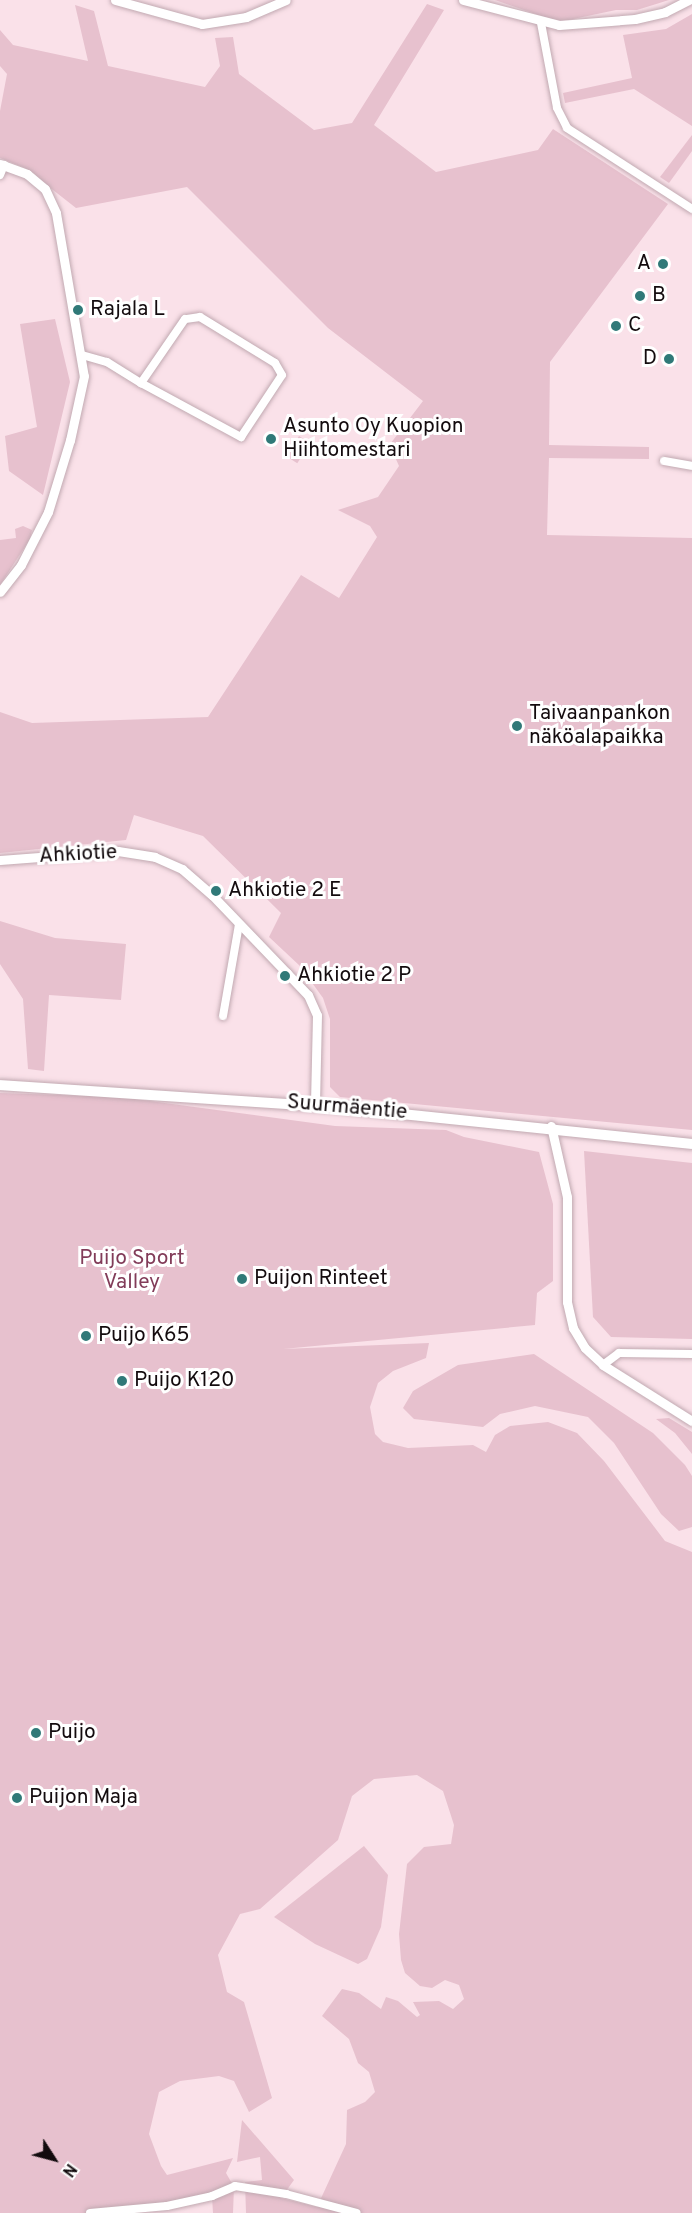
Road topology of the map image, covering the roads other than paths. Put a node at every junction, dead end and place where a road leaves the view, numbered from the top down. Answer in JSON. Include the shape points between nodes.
{"nodes":[{"id":1,"x":115,"y":0,"type":"edge"},
{"id":2,"x":286,"y":0,"type":"edge"},
{"id":3,"x":462,"y":0,"type":"edge"},
{"id":4,"x":689,"y":0,"type":"edge"},
{"id":5,"x":541,"y":23,"type":"junction"},
{"id":6,"x":2,"y":164,"type":"edge"},
{"id":7,"x":0,"y":175,"type":"edge"},
{"id":8,"x":692,"y":209,"type":"edge"},
{"id":9,"x":82,"y":355,"type":"junction"},
{"id":10,"x":141,"y":382,"type":"junction"},
{"id":11,"x":664,"y":461,"type":"dead end"},
{"id":12,"x":692,"y":466,"type":"edge"},
{"id":13,"x":0,"y":592,"type":"edge"},
{"id":14,"x":0,"y":860,"type":"edge"},
{"id":15,"x":239,"y":924,"type":"junction"},
{"id":16,"x":223,"y":1016,"type":"dead end"},
{"id":17,"x":0,"y":1085,"type":"edge"},
{"id":18,"x":315,"y":1106,"type":"junction"},
{"id":19,"x":551,"y":1126,"type":"junction"},
{"id":20,"x":692,"y":1144,"type":"edge"},
{"id":21,"x":692,"y":1354,"type":"edge"},
{"id":22,"x":603,"y":1365,"type":"junction"},
{"id":23,"x":692,"y":1421,"type":"edge"},
{"id":24,"x":90,"y":2213,"type":"edge"},
{"id":25,"x":357,"y":2213,"type":"edge"}],
"edges":[{"from":1,"to":2,"type":"street","via":[[202,24],[246,17]]},
{"from":3,"to":5,"type":"street"},
{"from":4,"to":5,"type":"street","via":[[635,20]]},
{"from":5,"to":8,"type":"street","via":[[557,108],[567,128]]},
{"from":6,"to":7,"type":"street"},
{"from":6,"to":9,"type":"street","via":[[27,174],[45,189],[56,213]]},
{"from":9,"to":10,"type":"street","via":[[107,362]]},
{"from":9,"to":13,"type":"street","via":[[83,387],[48,512],[21,565]]},
{"from":10,"to":10,"type":"street","via":[[241,437],[282,375],[279,368],[200,317],[185,319]]},
{"from":11,"to":12,"type":"street"},
{"from":14,"to":15,"type":"street","name":"Ahkiotie","via":[[118,851],[155,857],[182,869]]},
{"from":15,"to":16,"type":"street"},
{"from":15,"to":18,"type":"street","name":"Ahkiotie","via":[[285,968],[308,995],[317,1015]]},
{"from":17,"to":18,"type":"main road","name":"Suurmäentie"},
{"from":18,"to":19,"type":"main road","name":"Suurmäentie"},
{"from":19,"to":20,"type":"main road","name":"Suurmäentie"},
{"from":19,"to":22,"type":"street","via":[[567,1197],[567,1302],[576,1334]]},
{"from":21,"to":22,"type":"street","via":[[619,1353]]},
{"from":22,"to":23,"type":"street"},
{"from":24,"to":25,"type":"street","via":[[167,2206],[212,2196],[235,2186],[286,2194]]}]}
